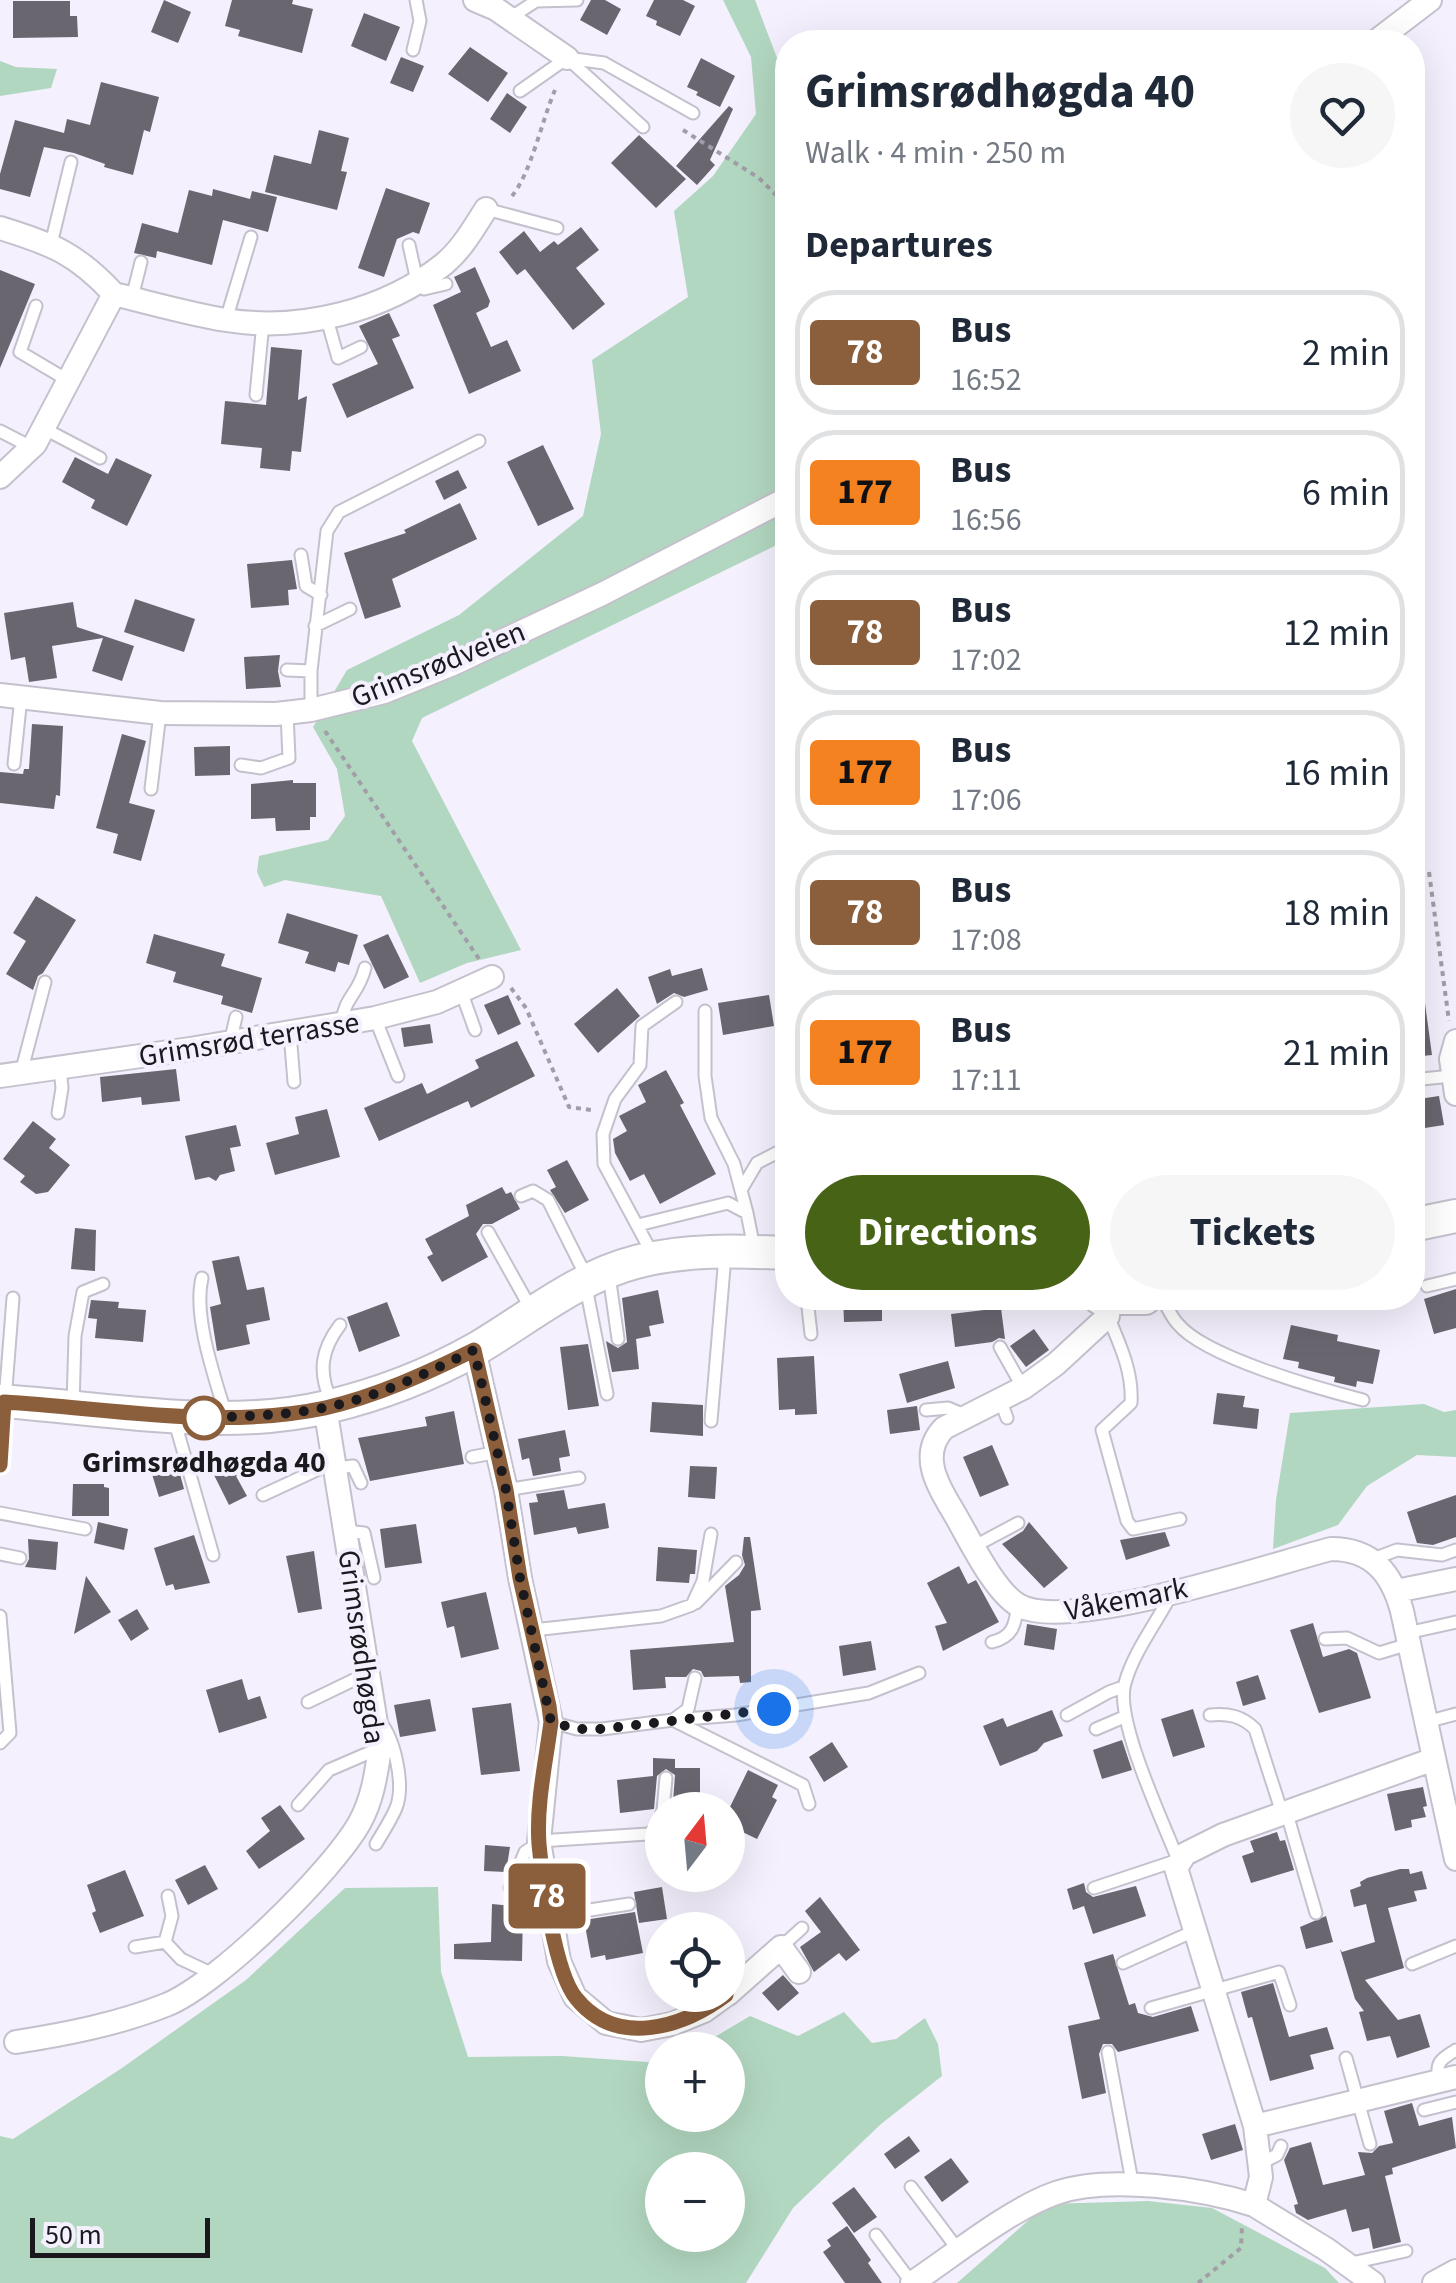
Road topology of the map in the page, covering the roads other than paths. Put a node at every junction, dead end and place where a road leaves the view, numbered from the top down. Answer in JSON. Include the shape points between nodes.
{"nodes":[{"id":1,"x":416,"y":0,"type":"edge"},
{"id":2,"x":475,"y":0,"type":"edge"},
{"id":3,"x":577,"y":0,"type":"edge"},
{"id":4,"x":1430,"y":0,"type":"edge"},
{"id":5,"x":510,"y":18,"type":"junction"},
{"id":6,"x":1391,"y":30,"type":"edge"},
{"id":7,"x":413,"y":50,"type":"dead end"},
{"id":8,"x":567,"y":58,"type":"junction"},
{"id":9,"x":520,"y":92,"type":"dead end"},
{"id":10,"x":693,"y":113,"type":"dead end"},
{"id":11,"x":643,"y":127,"type":"dead end"},
{"id":12,"x":70,"y":162,"type":"dead end"},
{"id":13,"x":486,"y":210,"type":"joint"},
{"id":14,"x":0,"y":228,"type":"edge"},
{"id":15,"x":557,"y":228,"type":"dead end"},
{"id":16,"x":251,"y":237,"type":"dead end"},
{"id":17,"x":51,"y":244,"type":"junction"},
{"id":18,"x":409,"y":246,"type":"dead end"},
{"id":19,"x":142,"y":262,"type":"dead end"},
{"id":20,"x":417,"y":281,"type":"junction"},
{"id":21,"x":446,"y":284,"type":"dead end"},
{"id":22,"x":123,"y":296,"type":"junction"},
{"id":23,"x":36,"y":306,"type":"dead end"},
{"id":24,"x":326,"y":319,"type":"junction"},
{"id":25,"x":226,"y":320,"type":"junction"},
{"id":26,"x":263,"y":324,"type":"junction"},
{"id":27,"x":361,"y":348,"type":"dead end"},
{"id":28,"x":68,"y":381,"type":"junction"},
{"id":29,"x":256,"y":394,"type":"dead end"},
{"id":30,"x":0,"y":431,"type":"edge"},
{"id":31,"x":37,"y":437,"type":"junction"},
{"id":32,"x":479,"y":441,"type":"dead end"},
{"id":33,"x":100,"y":458,"type":"dead end"},
{"id":34,"x":0,"y":477,"type":"edge"},
{"id":35,"x":775,"y":505,"type":"edge"},
{"id":36,"x":302,"y":555,"type":"dead end"},
{"id":37,"x":322,"y":596,"type":"junction"},
{"id":38,"x":350,"y":609,"type":"dead end"},
{"id":39,"x":314,"y":626,"type":"junction"},
{"id":40,"x":286,"y":670,"type":"dead end"},
{"id":41,"x":310,"y":670,"type":"junction"},
{"id":42,"x":10,"y":696,"type":"edge"},
{"id":43,"x":311,"y":710,"type":"junction"},
{"id":44,"x":287,"y":713,"type":"junction"},
{"id":45,"x":160,"y":714,"type":"junction"},
{"id":46,"x":14,"y":764,"type":"dead end"},
{"id":47,"x":241,"y":765,"type":"dead end"},
{"id":48,"x":150,"y":789,"type":"dead end"},
{"id":49,"x":364,"y":968,"type":"dead end"},
{"id":50,"x":492,"y":978,"type":"road end"},
{"id":51,"x":45,"y":982,"type":"dead end"},
{"id":52,"x":461,"y":991,"type":"junction"},
{"id":53,"x":676,"y":1002,"type":"dead end"},
{"id":54,"x":705,"y":1011,"type":"dead end"},
{"id":55,"x":236,"y":1017,"type":"dead end"},
{"id":56,"x":376,"y":1018,"type":"junction"},
{"id":57,"x":342,"y":1024,"type":"junction"},
{"id":58,"x":475,"y":1030,"type":"dead end"},
{"id":59,"x":290,"y":1033,"type":"junction"},
{"id":60,"x":230,"y":1043,"type":"junction"},
{"id":61,"x":1455,"y":1043,"type":"edge"},
{"id":62,"x":60,"y":1068,"type":"junction"},
{"id":63,"x":10,"y":1075,"type":"edge"},
{"id":64,"x":398,"y":1076,"type":"dead end"},
{"id":65,"x":294,"y":1082,"type":"dead end"},
{"id":66,"x":1425,"y":1082,"type":"edge"},
{"id":67,"x":1454,"y":1085,"type":"edge"},
{"id":68,"x":58,"y":1113,"type":"dead end"},
{"id":69,"x":775,"y":1154,"type":"edge"},
{"id":70,"x":741,"y":1190,"type":"junction"},
{"id":71,"x":522,"y":1196,"type":"dead end"},
{"id":72,"x":747,"y":1213,"type":"junction"},
{"id":73,"x":1456,"y":1216,"type":"edge"},
{"id":74,"x":1425,"y":1222,"type":"edge"},
{"id":75,"x":638,"y":1225,"type":"junction"},
{"id":76,"x":488,"y":1232,"type":"dead end"},
{"id":77,"x":740,"y":1252,"type":"junction"},
{"id":78,"x":775,"y":1253,"type":"edge"},
{"id":79,"x":654,"y":1258,"type":"junction"},
{"id":80,"x":202,"y":1278,"type":"dead end"},
{"id":81,"x":594,"y":1278,"type":"junction"},
{"id":82,"x":1456,"y":1279,"type":"edge"},
{"id":83,"x":102,"y":1284,"type":"dead end"},
{"id":84,"x":1427,"y":1286,"type":"dead end"},
{"id":85,"x":13,"y":1298,"type":"dead end"},
{"id":86,"x":808,"y":1310,"type":"edge"},
{"id":87,"x":1101,"y":1310,"type":"edge"},
{"id":88,"x":1108,"y":1310,"type":"edge"},
{"id":89,"x":1169,"y":1310,"type":"edge"},
{"id":90,"x":533,"y":1313,"type":"junction"},
{"id":91,"x":340,"y":1325,"type":"dead end"},
{"id":92,"x":811,"y":1334,"type":"dead end"},
{"id":93,"x":618,"y":1339,"type":"dead end"},
{"id":94,"x":1000,"y":1347,"type":"dead end"},
{"id":95,"x":474,"y":1350,"type":"junction"},
{"id":96,"x":1023,"y":1388,"type":"junction"},
{"id":97,"x":606,"y":1394,"type":"dead end"},
{"id":98,"x":1363,"y":1400,"type":"dead end"},
{"id":99,"x":2,"y":1401,"type":"edge"},
{"id":100,"x":72,"y":1406,"type":"junction"},
{"id":101,"x":329,"y":1406,"type":"junction"},
{"id":102,"x":926,"y":1410,"type":"dead end"},
{"id":103,"x":173,"y":1415,"type":"junction"},
{"id":104,"x":226,"y":1416,"type":"junction"},
{"id":105,"x":967,"y":1416,"type":"junction"},
{"id":106,"x":711,"y":1421,"type":"dead end"},
{"id":107,"x":498,"y":1452,"type":"junction"},
{"id":108,"x":472,"y":1458,"type":"dead end"},
{"id":109,"x":0,"y":1465,"type":"edge"},
{"id":110,"x":335,"y":1465,"type":"junction"},
{"id":111,"x":579,"y":1478,"type":"dead end"},
{"id":112,"x":361,"y":1483,"type":"dead end"},
{"id":113,"x":506,"y":1490,"type":"junction"},
{"id":114,"x":263,"y":1495,"type":"dead end"},
{"id":115,"x":0,"y":1512,"type":"edge"},
{"id":116,"x":1180,"y":1519,"type":"dead end"},
{"id":117,"x":1018,"y":1524,"type":"dead end"},
{"id":118,"x":85,"y":1529,"type":"dead end"},
{"id":119,"x":345,"y":1531,"type":"junction"},
{"id":120,"x":711,"y":1534,"type":"dead end"},
{"id":121,"x":975,"y":1546,"type":"junction"},
{"id":122,"x":1456,"y":1550,"type":"edge"},
{"id":123,"x":0,"y":1554,"type":"edge"},
{"id":124,"x":213,"y":1554,"type":"dead end"},
{"id":125,"x":20,"y":1558,"type":"dead end"},
{"id":126,"x":1373,"y":1560,"type":"junction"},
{"id":127,"x":736,"y":1562,"type":"dead end"},
{"id":128,"x":374,"y":1578,"type":"dead end"},
{"id":129,"x":1456,"y":1580,"type":"edge"},
{"id":130,"x":1396,"y":1591,"type":"junction"},
{"id":131,"x":1172,"y":1593,"type":"junction"},
{"id":132,"x":1018,"y":1605,"type":"junction"},
{"id":133,"x":692,"y":1606,"type":"junction"},
{"id":134,"x":0,"y":1616,"type":"edge"},
{"id":135,"x":1456,"y":1622,"type":"edge"},
{"id":136,"x":533,"y":1630,"type":"junction"},
{"id":137,"x":1326,"y":1639,"type":"dead end"},
{"id":138,"x":1408,"y":1639,"type":"junction"},
{"id":139,"x":992,"y":1642,"type":"dead end"},
{"id":140,"x":368,"y":1673,"type":"junction"},
{"id":141,"x":919,"y":1673,"type":"dead end"},
{"id":142,"x":696,"y":1678,"type":"dead end"},
{"id":143,"x":1123,"y":1687,"type":"junction"},
{"id":144,"x":308,"y":1702,"type":"dead end"},
{"id":145,"x":3,"y":1704,"type":"edge"},
{"id":146,"x":1456,"y":1714,"type":"edge"},
{"id":147,"x":1067,"y":1715,"type":"dead end"},
{"id":148,"x":1210,"y":1716,"type":"dead end"},
{"id":149,"x":1124,"y":1717,"type":"junction"},
{"id":150,"x":377,"y":1719,"type":"junction"},
{"id":151,"x":673,"y":1720,"type":"junction"},
{"id":152,"x":551,"y":1722,"type":"junction"},
{"id":153,"x":1426,"y":1722,"type":"junction"},
{"id":154,"x":1096,"y":1729,"type":"dead end"},
{"id":155,"x":0,"y":1743,"type":"edge"},
{"id":156,"x":380,"y":1748,"type":"junction"},
{"id":157,"x":1434,"y":1759,"type":"junction"},
{"id":158,"x":666,"y":1778,"type":"dead end"},
{"id":159,"x":665,"y":1792,"type":"edge"},
{"id":160,"x":810,"y":1804,"type":"dead end"},
{"id":161,"x":298,"y":1805,"type":"dead end"},
{"id":162,"x":1451,"y":1814,"type":"edge"},
{"id":163,"x":1285,"y":1815,"type":"junction"},
{"id":164,"x":645,"y":1834,"type":"edge"},
{"id":165,"x":539,"y":1842,"type":"junction"},
{"id":166,"x":376,"y":1844,"type":"dead end"},
{"id":167,"x":1178,"y":1860,"type":"junction"},
{"id":168,"x":1456,"y":1860,"type":"edge"},
{"id":169,"x":510,"y":1888,"type":"dead end"},
{"id":170,"x":1094,"y":1888,"type":"dead end"},
{"id":171,"x":168,"y":1896,"type":"dead end"},
{"id":172,"x":629,"y":1904,"type":"dead end"},
{"id":173,"x":1316,"y":1913,"type":"dead end"},
{"id":174,"x":551,"y":1916,"type":"junction"},
{"id":175,"x":802,"y":1928,"type":"dead end"},
{"id":176,"x":1194,"y":1930,"type":"junction"},
{"id":177,"x":165,"y":1942,"type":"junction"},
{"id":178,"x":1456,"y":1946,"type":"edge"},
{"id":179,"x":135,"y":1947,"type":"dead end"},
{"id":180,"x":781,"y":1947,"type":"junction"},
{"id":181,"x":1123,"y":1963,"type":"dead end"},
{"id":182,"x":1412,"y":1964,"type":"dead end"},
{"id":183,"x":798,"y":1972,"type":"dead end"},
{"id":184,"x":213,"y":1974,"type":"junction"},
{"id":185,"x":745,"y":1978,"type":"edge"},
{"id":186,"x":1213,"y":1991,"type":"junction"},
{"id":187,"x":1290,"y":2005,"type":"dead end"},
{"id":188,"x":1151,"y":2008,"type":"dead end"},
{"id":189,"x":702,"y":2012,"type":"edge"},
{"id":190,"x":16,"y":2042,"type":"dead end"},
{"id":191,"x":1456,"y":2050,"type":"edge"},
{"id":192,"x":1108,"y":2052,"type":"dead end"},
{"id":193,"x":1346,"y":2058,"type":"dead end"},
{"id":194,"x":1447,"y":2078,"type":"edge"},
{"id":195,"x":1357,"y":2100,"type":"junction"},
{"id":196,"x":1456,"y":2102,"type":"edge"},
{"id":197,"x":1424,"y":2110,"type":"dead end"},
{"id":198,"x":1255,"y":2126,"type":"junction"},
{"id":199,"x":1370,"y":2144,"type":"dead end"},
{"id":200,"x":1281,"y":2146,"type":"dead end"},
{"id":201,"x":1260,"y":2163,"type":"junction"},
{"id":202,"x":911,"y":2186,"type":"dead end"},
{"id":203,"x":1133,"y":2187,"type":"junction"},
{"id":204,"x":1248,"y":2203,"type":"junction"},
{"id":205,"x":876,"y":2235,"type":"dead end"},
{"id":206,"x":1406,"y":2251,"type":"dead end"},
{"id":207,"x":958,"y":2252,"type":"junction"},
{"id":208,"x":1348,"y":2264,"type":"junction"},
{"id":209,"x":1456,"y":2271,"type":"edge"},
{"id":210,"x":912,"y":2283,"type":"edge"},
{"id":211,"x":1373,"y":2283,"type":"edge"},
{"id":212,"x":1434,"y":2283,"type":"edge"}],
"edges":[{"from":1,"to":7,"type":"lane","via":[[420,21]]},
{"from":2,"to":5,"type":"street"},
{"from":3,"to":5,"type":"lane","via":[[536,1]]},
{"from":4,"to":6,"type":"street"},
{"from":5,"to":8,"type":"street"},
{"from":8,"to":9,"type":"lane"},
{"from":8,"to":10,"type":"lane","via":[[604,63]]},
{"from":8,"to":11,"type":"lane"},
{"from":12,"to":17,"type":"lane"},
{"from":13,"to":15,"type":"lane"},
{"from":13,"to":20,"type":"street","via":[[463,244]]},
{"from":14,"to":17,"type":"street"},
{"from":16,"to":25,"type":"lane"},
{"from":17,"to":22,"type":"street"},
{"from":18,"to":20,"type":"lane"},
{"from":19,"to":22,"type":"lane"},
{"from":20,"to":21,"type":"lane","via":[[424,289]]},
{"from":20,"to":24,"type":"street"},
{"from":22,"to":25,"type":"street"},
{"from":22,"to":28,"type":"street"},
{"from":23,"to":28,"type":"lane","via":[[20,352]]},
{"from":24,"to":26,"type":"street"},
{"from":24,"to":27,"type":"lane","via":[[338,358]]},
{"from":25,"to":26,"type":"street"},
{"from":26,"to":29,"type":"lane"},
{"from":28,"to":31,"type":"street"},
{"from":30,"to":31,"type":"lane"},
{"from":31,"to":33,"type":"lane"},
{"from":31,"to":34,"type":"street"},
{"from":32,"to":37,"type":"lane","via":[[339,512],[327,530]]},
{"from":35,"to":43,"type":"street","name":"Grimsrødveien","via":[[453,664],[384,692]]},
{"from":36,"to":37,"type":"lane","via":[[306,586]]},
{"from":37,"to":39,"type":"lane"},
{"from":38,"to":39,"type":"lane"},
{"from":39,"to":41,"type":"lane"},
{"from":40,"to":41,"type":"lane"},
{"from":41,"to":43,"type":"lane"},
{"from":42,"to":45,"type":"street","name":"Grimsrødveien"},
{"from":42,"to":46,"type":"lane"},
{"from":43,"to":44,"type":"street","name":"Grimsrødveien"},
{"from":44,"to":45,"type":"street","name":"Grimsrødveien"},
{"from":44,"to":47,"type":"lane","via":[[289,758],[260,768]]},
{"from":45,"to":48,"type":"lane"},
{"from":49,"to":57,"type":"lane"},
{"from":50,"to":52,"type":"street","name":"Grimsrød terrasse"},
{"from":51,"to":63,"type":"lane"},
{"from":52,"to":56,"type":"street","name":"Grimsrød terrasse"},
{"from":52,"to":58,"type":"lane"},
{"from":53,"to":75,"type":"lane","via":[[642,1026],[640,1065],[616,1099],[604,1134],[604,1164]]},
{"from":54,"to":70,"type":"lane","via":[[711,1118]]},
{"from":55,"to":60,"type":"lane"},
{"from":56,"to":57,"type":"street","name":"Grimsrød terrasse"},
{"from":56,"to":64,"type":"lane"},
{"from":57,"to":59,"type":"street","name":"Grimsrød terrasse"},
{"from":59,"to":60,"type":"street","name":"Grimsrød terrasse"},
{"from":59,"to":65,"type":"lane"},
{"from":60,"to":62,"type":"street","name":"Grimsrød terrasse"},
{"from":61,"to":67,"type":"street"},
{"from":62,"to":63,"type":"street","name":"Grimsrød terrasse"},
{"from":62,"to":68,"type":"lane"},
{"from":66,"to":67,"type":"lane"},
{"from":69,"to":70,"type":"lane","via":[[758,1163]]},
{"from":70,"to":72,"type":"lane"},
{"from":71,"to":81,"type":"lane","via":[[533,1191],[548,1200],[579,1266]]},
{"from":72,"to":75,"type":"lane","via":[[728,1203]]},
{"from":72,"to":77,"type":"lane"},
{"from":73,"to":74,"type":"main road"},
{"from":75,"to":79,"type":"lane"},
{"from":76,"to":90,"type":"lane"},
{"from":77,"to":78,"type":"main road"},
{"from":77,"to":79,"type":"main road"},
{"from":77,"to":106,"type":"lane"},
{"from":79,"to":81,"type":"main road"},
{"from":80,"to":104,"type":"lane","via":[[202,1317]]},
{"from":81,"to":90,"type":"main road"},
{"from":81,"to":93,"type":"lane"},
{"from":81,"to":97,"type":"lane"},
{"from":82,"to":84,"type":"lane"},
{"from":83,"to":100,"type":"lane","via":[[82,1292]]},
{"from":85,"to":99,"type":"lane"},
{"from":86,"to":92,"type":"lane"},
{"from":87,"to":96,"type":"street","name":"Våkemark","via":[[1056,1364]]},
{"from":88,"to":116,"type":"lane","via":[[1132,1386],[1131,1404],[1102,1430],[1127,1521],[1133,1529]]},
{"from":89,"to":98,"type":"lane","via":[[1202,1342]]},
{"from":90,"to":95,"type":"main road"},
{"from":91,"to":101,"type":"lane","via":[[321,1363]]},
{"from":94,"to":96,"type":"lane"},
{"from":95,"to":101,"type":"main road"},
{"from":95,"to":107,"type":"street"},
{"from":96,"to":105,"type":"street","name":"Våkemark","via":[[1004,1408]]},
{"from":99,"to":100,"type":"main road"},
{"from":99,"to":109,"type":"lane"},
{"from":100,"to":103,"type":"main road"},
{"from":101,"to":104,"type":"main road"},
{"from":101,"to":110,"type":"street","name":"Grimsrødhøgda"},
{"from":102,"to":105,"type":"lane","via":[[948,1408]]},
{"from":103,"to":104,"type":"main road"},
{"from":103,"to":124,"type":"lane"},
{"from":105,"to":121,"type":"street","name":"Våkemark","via":[[936,1436],[932,1464],[936,1483]]},
{"from":107,"to":108,"type":"lane"},
{"from":107,"to":113,"type":"street"},
{"from":110,"to":112,"type":"lane","via":[[353,1466]]},
{"from":110,"to":114,"type":"lane"},
{"from":110,"to":119,"type":"street","name":"Grimsrødhøgda"},
{"from":111,"to":113,"type":"lane"},
{"from":113,"to":136,"type":"street"},
{"from":115,"to":118,"type":"lane"},
{"from":117,"to":121,"type":"lane"},
{"from":119,"to":128,"type":"lane","via":[[364,1533]]},
{"from":119,"to":140,"type":"street","name":"Grimsrødhøgda"},
{"from":120,"to":133,"type":"lane","via":[[704,1581]]},
{"from":121,"to":132,"type":"street","name":"Våkemark"},
{"from":122,"to":126,"type":"lane","via":[[1442,1556],[1397,1550]]},
{"from":123,"to":125,"type":"lane"},
{"from":126,"to":130,"type":"street"},
{"from":126,"to":131,"type":"street","name":"Våkemark","via":[[1331,1549]]},
{"from":127,"to":133,"type":"lane"},
{"from":129,"to":130,"type":"street"},
{"from":130,"to":138,"type":"street"},
{"from":131,"to":132,"type":"street","name":"Våkemark","via":[[1054,1614]]},
{"from":131,"to":143,"type":"lane"},
{"from":132,"to":139,"type":"lane","via":[[1015,1628]]},
{"from":133,"to":136,"type":"lane"},
{"from":134,"to":145,"type":"lane"},
{"from":135,"to":138,"type":"lane"},
{"from":136,"to":152,"type":"street"},
{"from":137,"to":138,"type":"lane","via":[[1348,1638],[1379,1653]]},
{"from":138,"to":153,"type":"street"},
{"from":140,"to":144,"type":"lane"},
{"from":140,"to":150,"type":"street","name":"Grimsrødhøgda"},
{"from":141,"to":151,"type":"lane","via":[[869,1693]]},
{"from":142,"to":151,"type":"lane","via":[[688,1708]]},
{"from":143,"to":147,"type":"lane"},
{"from":143,"to":149,"type":"lane"},
{"from":145,"to":155,"type":"lane","via":[[10,1733]]},
{"from":146,"to":153,"type":"lane"},
{"from":148,"to":163,"type":"lane","via":[[1246,1720],[1255,1730]]},
{"from":149,"to":154,"type":"lane"},
{"from":149,"to":167,"type":"lane"},
{"from":150,"to":156,"type":"street","name":"Grimsrødhøgda"},
{"from":150,"to":166,"type":"lane","via":[[397,1762],[398,1804]]},
{"from":151,"to":152,"type":"lane","via":[[602,1729]]},
{"from":151,"to":160,"type":"lane","via":[[803,1785]]},
{"from":152,"to":165,"type":"street"},
{"from":153,"to":157,"type":"street"},
{"from":156,"to":161,"type":"lane","via":[[328,1770]]},
{"from":156,"to":184,"type":"street","name":"Grimsrødhøgda","via":[[372,1795],[343,1847],[296,1902]]},
{"from":157,"to":162,"type":"street"},
{"from":157,"to":163,"type":"street"},
{"from":158,"to":159,"type":"lane"},
{"from":162,"to":168,"type":"street"},
{"from":163,"to":167,"type":"street","via":[[1223,1834]]},
{"from":163,"to":173,"type":"lane"},
{"from":164,"to":165,"type":"lane"},
{"from":165,"to":169,"type":"lane","via":[[525,1852]]},
{"from":165,"to":174,"type":"street"},
{"from":167,"to":170,"type":"lane"},
{"from":167,"to":176,"type":"street"},
{"from":171,"to":177,"type":"lane","via":[[172,1916]]},
{"from":172,"to":174,"type":"lane"},
{"from":174,"to":189,"type":"street","via":[[559,1962],[575,1998],[606,2023],[641,2030]]},
{"from":175,"to":180,"type":"lane"},
{"from":176,"to":181,"type":"lane"},
{"from":176,"to":186,"type":"street"},
{"from":177,"to":179,"type":"lane"},
{"from":177,"to":184,"type":"lane","via":[[181,1959]]},
{"from":178,"to":182,"type":"lane"},
{"from":180,"to":183,"type":"street"},
{"from":180,"to":185,"type":"street"},
{"from":184,"to":190,"type":"street","name":"Grimsrødhøgda","via":[[169,2004],[80,2032]]},
{"from":186,"to":187,"type":"lane","via":[[1279,1972]]},
{"from":186,"to":188,"type":"lane"},
{"from":186,"to":198,"type":"street"},
{"from":191,"to":194,"type":"lane","via":[[1436,2068]]},
{"from":192,"to":203,"type":"lane"},
{"from":193,"to":195,"type":"lane"},
{"from":194,"to":195,"type":"street"},
{"from":195,"to":198,"type":"street"},
{"from":195,"to":199,"type":"lane"},
{"from":196,"to":197,"type":"lane"},
{"from":198,"to":201,"type":"street"},
{"from":200,"to":201,"type":"lane"},
{"from":201,"to":204,"type":"street"},
{"from":202,"to":207,"type":"lane"},
{"from":203,"to":204,"type":"street"},
{"from":203,"to":207,"type":"street","via":[[1055,2194]]},
{"from":204,"to":208,"type":"street"},
{"from":205,"to":210,"type":"lane"},
{"from":206,"to":208,"type":"lane"},
{"from":207,"to":210,"type":"street"},
{"from":208,"to":211,"type":"street"},
{"from":209,"to":212,"type":"street"}]}
